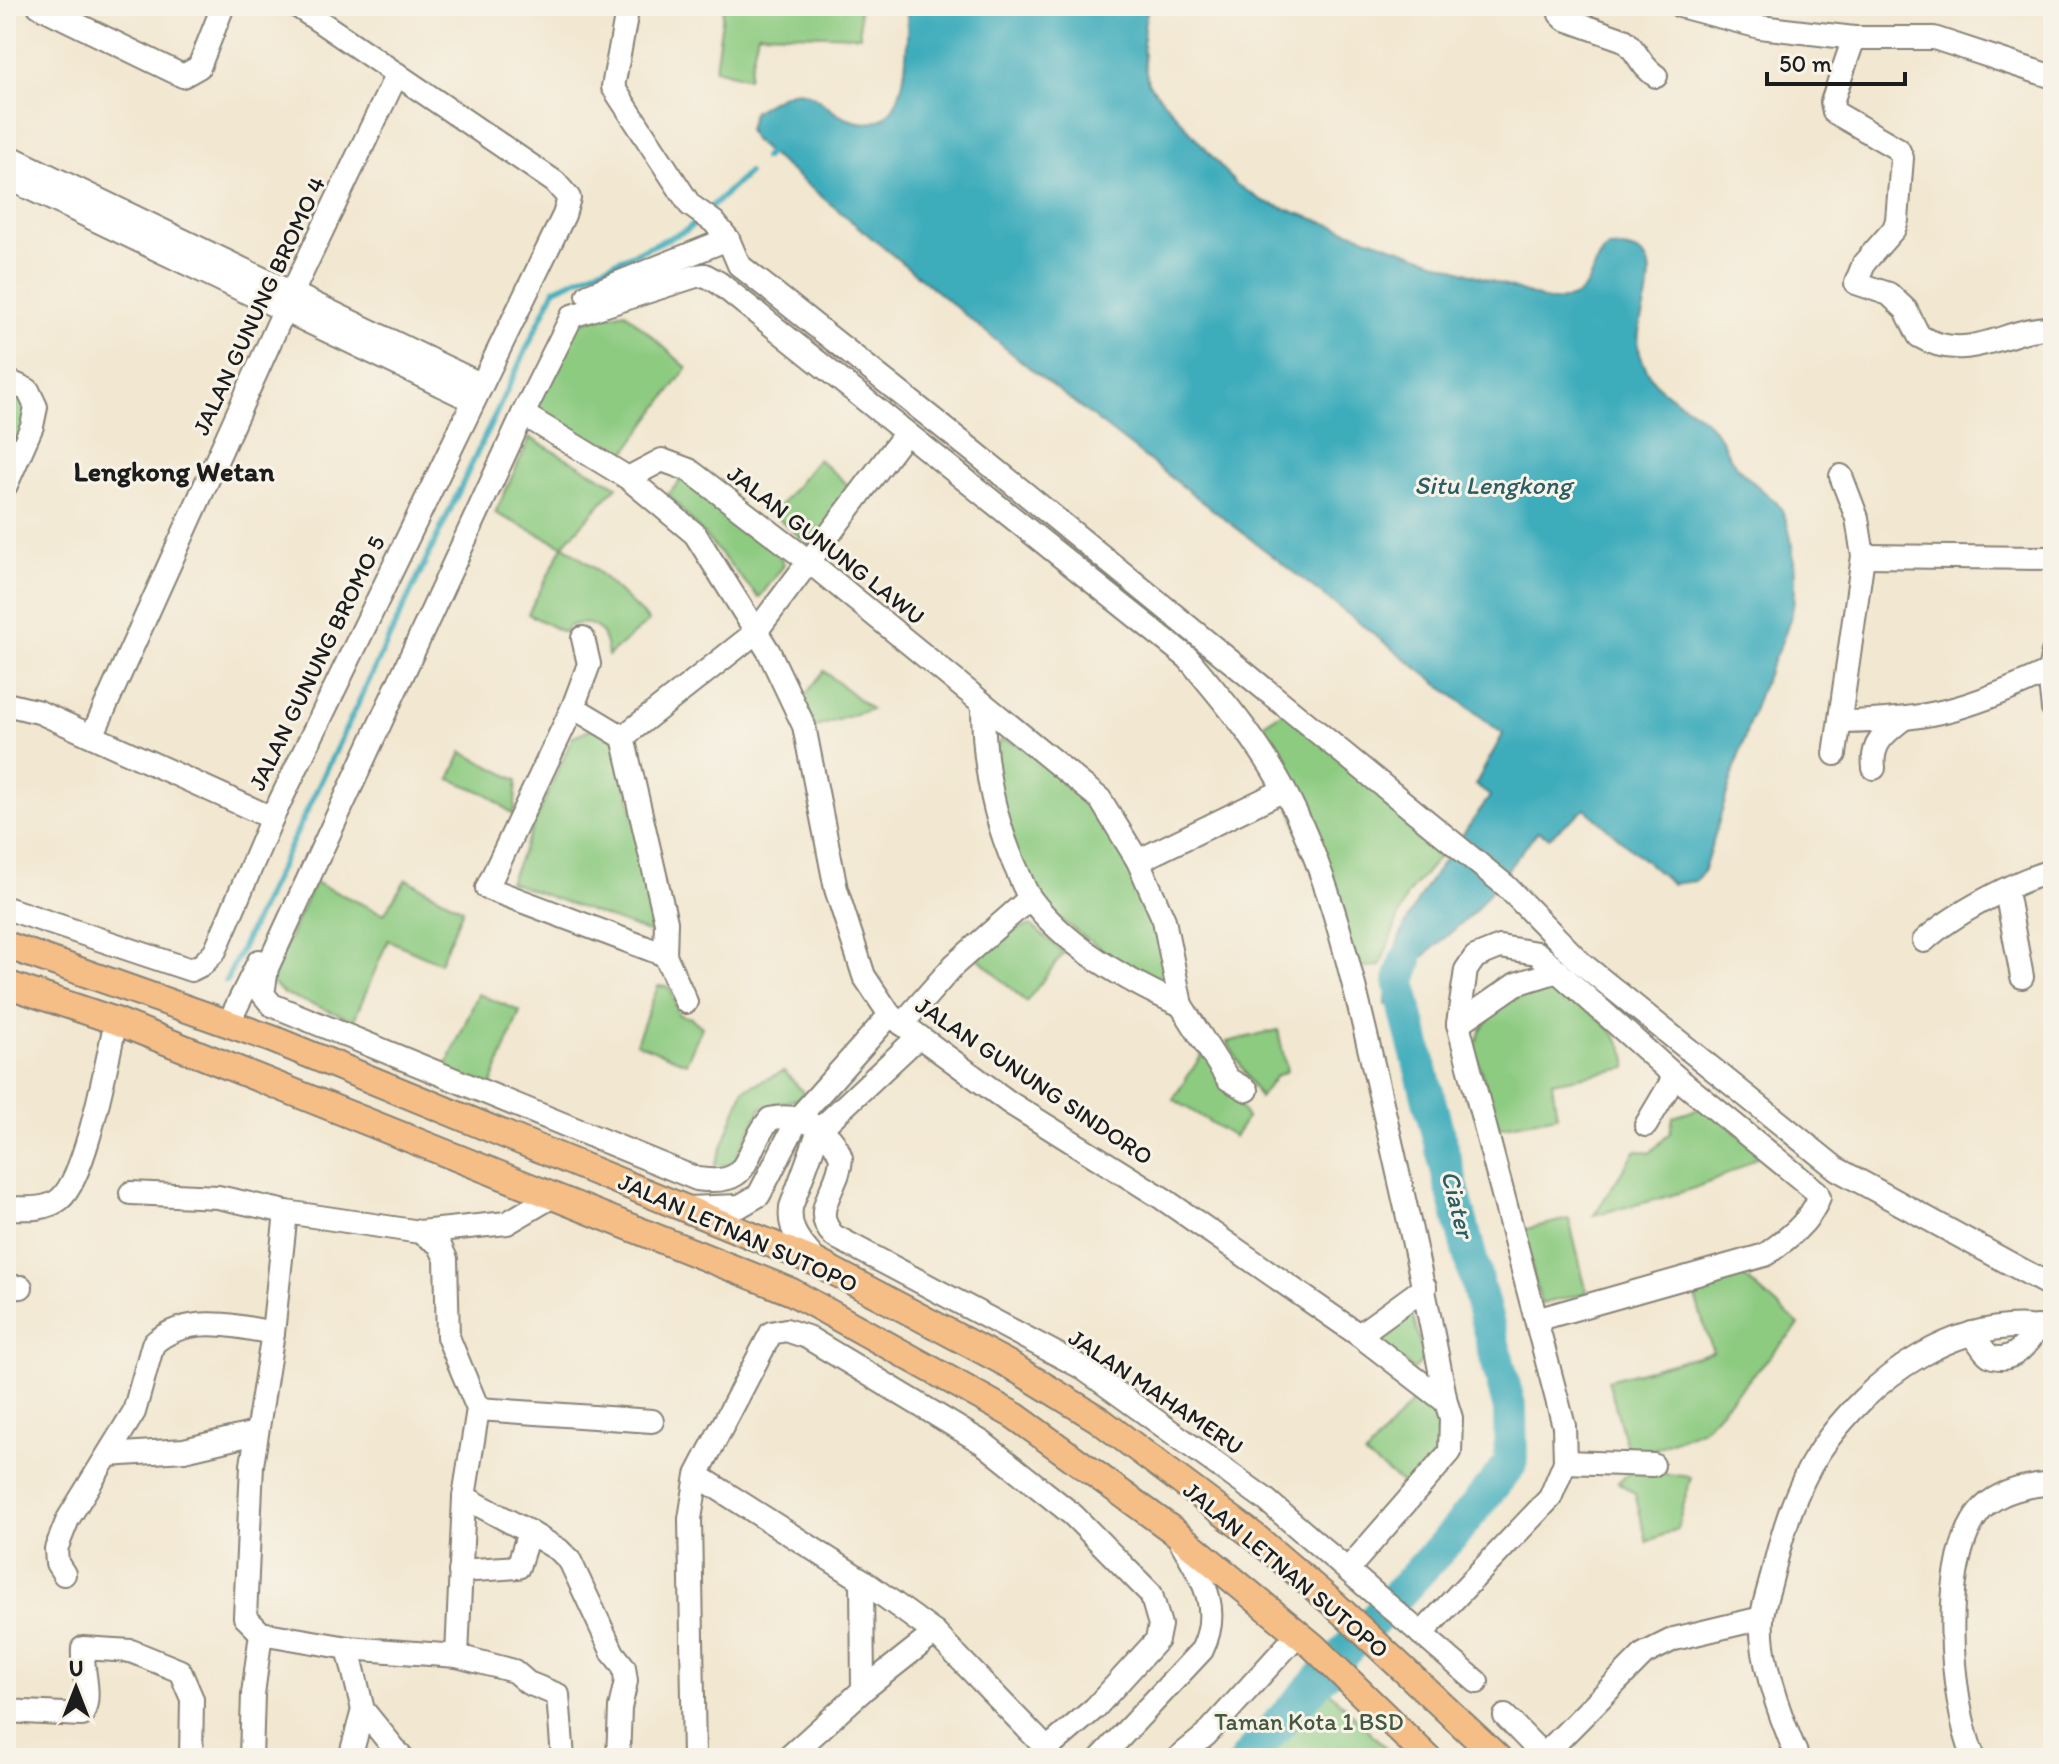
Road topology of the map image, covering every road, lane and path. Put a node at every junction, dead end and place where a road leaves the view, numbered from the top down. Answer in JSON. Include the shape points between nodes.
{"nodes":[{"id":1,"x":39,"y":6,"type":"edge"},
{"id":2,"x":223,"y":6,"type":"edge"},
{"id":3,"x":297,"y":6,"type":"edge"},
{"id":4,"x":628,"y":6,"type":"edge"},
{"id":5,"x":1561,"y":6,"type":"edge"},
{"id":6,"x":1680,"y":6,"type":"edge"},
{"id":7,"x":1854,"y":38,"type":"junction"},
{"id":8,"x":397,"y":74,"type":"junction"},
{"id":9,"x":1656,"y":76,"type":"dead end"},
{"id":10,"x":2053,"y":77,"type":"edge"},
{"id":11,"x":6,"y":155,"type":"edge"},
{"id":12,"x":6,"y":177,"type":"edge"},
{"id":13,"x":721,"y":230,"type":"junction"},
{"id":14,"x":288,"y":302,"type":"junction"},
{"id":15,"x":2053,"y":328,"type":"edge"},
{"id":16,"x":6,"y":380,"type":"edge"},
{"id":17,"x":476,"y":392,"type":"junction"},
{"id":18,"x":523,"y":414,"type":"junction"},
{"id":19,"x":905,"y":434,"type":"junction"},
{"id":20,"x":1841,"y":476,"type":"dead end"},
{"id":21,"x":628,"y":478,"type":"junction"},
{"id":22,"x":6,"y":485,"type":"edge"},
{"id":23,"x":1863,"y":556,"type":"junction"},
{"id":24,"x":2053,"y":558,"type":"edge"},
{"id":25,"x":807,"y":560,"type":"junction"},
{"id":26,"x":755,"y":633,"type":"junction"},
{"id":27,"x":583,"y":638,"type":"dead end"},
{"id":28,"x":2051,"y":662,"type":"edge"},
{"id":29,"x":6,"y":704,"type":"edge"},
{"id":30,"x":983,"y":704,"type":"junction"},
{"id":31,"x":573,"y":707,"type":"junction"},
{"id":32,"x":2053,"y":709,"type":"edge"},
{"id":33,"x":1903,"y":719,"type":"junction"},
{"id":34,"x":1841,"y":722,"type":"junction"},
{"id":35,"x":92,"y":736,"type":"junction"},
{"id":36,"x":623,"y":737,"type":"junction"},
{"id":37,"x":1835,"y":754,"type":"dead end"},
{"id":38,"x":1874,"y":768,"type":"dead end"},
{"id":39,"x":1284,"y":790,"type":"junction"},
{"id":40,"x":272,"y":818,"type":"junction"},
{"id":41,"x":1138,"y":861,"type":"junction"},
{"id":42,"x":2053,"y":871,"type":"edge"},
{"id":43,"x":2006,"y":891,"type":"junction"},
{"id":44,"x":1030,"y":898,"type":"junction"},
{"id":45,"x":6,"y":908,"type":"edge"},
{"id":46,"x":1924,"y":941,"type":"dead end"},
{"id":47,"x":6,"y":945,"type":"edge"},
{"id":48,"x":665,"y":955,"type":"junction"},
{"id":49,"x":1558,"y":971,"type":"junction"},
{"id":50,"x":2022,"y":977,"type":"dead end"},
{"id":51,"x":6,"y":984,"type":"edge"},
{"id":52,"x":686,"y":1002,"type":"dead end"},
{"id":53,"x":1181,"y":1005,"type":"junction"},
{"id":54,"x":116,"y":1021,"type":"junction"},
{"id":55,"x":228,"y":1024,"type":"junction"},
{"id":56,"x":1458,"y":1024,"type":"junction"},
{"id":57,"x":903,"y":1026,"type":"junction"},
{"id":58,"x":1675,"y":1076,"type":"junction"},
{"id":59,"x":1247,"y":1090,"type":"dead end"},
{"id":60,"x":799,"y":1117,"type":"junction"},
{"id":61,"x":1646,"y":1125,"type":"dead end"},
{"id":62,"x":819,"y":1130,"type":"junction"},
{"id":63,"x":131,"y":1193,"type":"dead end"},
{"id":64,"x":537,"y":1198,"type":"junction"},
{"id":65,"x":6,"y":1208,"type":"edge"},
{"id":66,"x":686,"y":1208,"type":"junction"},
{"id":67,"x":286,"y":1212,"type":"junction"},
{"id":68,"x":420,"y":1232,"type":"junction"},
{"id":69,"x":818,"y":1263,"type":"junction"},
{"id":70,"x":1425,"y":1287,"type":"junction"},
{"id":71,"x":2053,"y":1287,"type":"edge"},
{"id":72,"x":1536,"y":1320,"type":"junction"},
{"id":73,"x":2046,"y":1328,"type":"edge"},
{"id":74,"x":273,"y":1333,"type":"junction"},
{"id":75,"x":1359,"y":1335,"type":"junction"},
{"id":76,"x":1446,"y":1402,"type":"junction"},
{"id":77,"x":478,"y":1409,"type":"junction"},
{"id":78,"x":652,"y":1421,"type":"dead end"},
{"id":79,"x":256,"y":1433,"type":"junction"},
{"id":80,"x":108,"y":1455,"type":"junction"},
{"id":81,"x":1565,"y":1462,"type":"junction"},
{"id":82,"x":1653,"y":1465,"type":"dead end"},
{"id":83,"x":697,"y":1475,"type":"junction"},
{"id":84,"x":2053,"y":1483,"type":"edge"},
{"id":85,"x":464,"y":1497,"type":"junction"},
{"id":86,"x":529,"y":1532,"type":"junction"},
{"id":87,"x":1175,"y":1532,"type":"junction"},
{"id":88,"x":1349,"y":1568,"type":"junction"},
{"id":89,"x":460,"y":1571,"type":"junction"},
{"id":90,"x":64,"y":1574,"type":"dead end"},
{"id":91,"x":862,"y":1580,"type":"junction"},
{"id":92,"x":1762,"y":1618,"type":"junction"},
{"id":93,"x":261,"y":1633,"type":"junction"},
{"id":94,"x":935,"y":1633,"type":"junction"},
{"id":95,"x":1421,"y":1634,"type":"junction"},
{"id":96,"x":1306,"y":1640,"type":"junction"},
{"id":97,"x":348,"y":1648,"type":"junction"},
{"id":98,"x":457,"y":1656,"type":"junction"},
{"id":99,"x":1477,"y":1682,"type":"dead end"},
{"id":100,"x":863,"y":1690,"type":"junction"},
{"id":101,"x":363,"y":1710,"type":"junction"},
{"id":102,"x":6,"y":1711,"type":"edge"},
{"id":103,"x":1505,"y":1716,"type":"dead end"},
{"id":104,"x":1050,"y":1754,"type":"edge"},
{"id":105,"x":1106,"y":1756,"type":"edge"},
{"id":106,"x":1545,"y":1756,"type":"edge"},
{"id":107,"x":191,"y":1758,"type":"edge"},
{"id":108,"x":251,"y":1758,"type":"edge"},
{"id":109,"x":350,"y":1758,"type":"edge"},
{"id":110,"x":402,"y":1758,"type":"edge"},
{"id":111,"x":563,"y":1758,"type":"edge"},
{"id":112,"x":618,"y":1758,"type":"edge"},
{"id":113,"x":694,"y":1758,"type":"edge"},
{"id":114,"x":788,"y":1758,"type":"edge"},
{"id":115,"x":1178,"y":1758,"type":"edge"},
{"id":116,"x":1428,"y":1758,"type":"edge"},
{"id":117,"x":1498,"y":1758,"type":"edge"},
{"id":118,"x":1798,"y":1758,"type":"edge"},
{"id":119,"x":1974,"y":1758,"type":"edge"}],
"edges":[{"from":1,"to":2,"type":"street","via":[[183,76],[199,67]]},
{"from":3,"to":8,"type":"street"},
{"from":4,"to":13,"type":"street","via":[[613,87],[690,205]]},
{"from":5,"to":9,"type":"street","via":[[1565,19],[1624,40],[1642,67]]},
{"from":6,"to":7,"type":"street","via":[[1728,21]]},
{"from":7,"to":10,"type":"street","via":[[1934,38]]},
{"from":7,"to":15,"type":"street","via":[[1832,102],[1834,112],[1898,149],[1902,158],[1894,229],[1864,263],[1856,283],[1889,294],[1906,310],[1919,336],[1943,346],[1985,346],[2041,327]]},
{"from":8,"to":14,"type":"street","name":"JALAN GUNUNG BROMO 4"},
{"from":8,"to":17,"type":"street","name":"JALAN GUNUNG BROMO 5","via":[[555,182],[569,198]]},
{"from":11,"to":14,"type":"street"},
{"from":12,"to":14,"type":"street"},
{"from":13,"to":55,"type":"street","via":[[563,305],[555,317]]},
{"from":13,"to":71,"type":"street","via":[[739,265],[1506,886],[1580,962],[1837,1169]]},
{"from":14,"to":17,"type":"street"},
{"from":14,"to":35,"type":"street","name":"JALAN GUNUNG BROMO 4"},
{"from":16,"to":22,"type":"street","via":[[28,390],[36,407]]},
{"from":17,"to":40,"type":"street","name":"JALAN GUNUNG BROMO 5"},
{"from":18,"to":19,"type":"street","via":[[572,316],[705,275]]},
{"from":18,"to":21,"type":"street","name":"JALAN GUNUNG SINDORO"},
{"from":18,"to":60,"type":"street","via":[[267,968],[263,994],[272,1005],[697,1179],[722,1182],[738,1175],[770,1119]]},
{"from":19,"to":25,"type":"street"},
{"from":19,"to":39,"type":"street","via":[[1188,658],[1250,733]]},
{"from":20,"to":23,"type":"street","via":[[1857,518]]},
{"from":21,"to":25,"type":"street","name":"JALAN GUNUNG LAWU","via":[[662,460],[689,470]]},
{"from":21,"to":26,"type":"street","name":"JALAN GUNUNG SINDORO","via":[[695,534]]},
{"from":23,"to":24,"type":"street"},
{"from":23,"to":34,"type":"street"},
{"from":25,"to":26,"type":"street"},
{"from":25,"to":30,"type":"street","name":"JALAN GUNUNG LAWU"},
{"from":26,"to":36,"type":"street"},
{"from":26,"to":57,"type":"street","name":"JALAN GUNUNG SINDORO","via":[[804,726],[836,889],[864,976]]},
{"from":27,"to":31,"type":"street","via":[[589,664]]},
{"from":28,"to":32,"type":"street"},
{"from":28,"to":33,"type":"street","via":[[1957,711]]},
{"from":29,"to":35,"type":"street","via":[[39,712]]},
{"from":30,"to":41,"type":"street","name":"JALAN GUNUNG LAWU","via":[[1100,799]]},
{"from":30,"to":44,"type":"street","via":[[983,748],[998,827]]},
{"from":31,"to":36,"type":"street"},
{"from":31,"to":48,"type":"street","via":[[480,895]]},
{"from":33,"to":34,"type":"street"},
{"from":33,"to":38,"type":"street","via":[[1879,739],[1872,755]]},
{"from":34,"to":37,"type":"street"},
{"from":35,"to":40,"type":"street"},
{"from":36,"to":48,"type":"street","via":[[666,922]]},
{"from":39,"to":41,"type":"street"},
{"from":39,"to":70,"type":"street","via":[[1323,876]]},
{"from":40,"to":45,"type":"street","name":"JALAN GUNUNG BROMO 5","via":[[215,951],[203,964],[186,968]]},
{"from":41,"to":53,"type":"street","name":"JALAN GUNUNG LAWU","via":[[1166,926]]},
{"from":42,"to":43,"type":"street","via":[[2021,880]]},
{"from":43,"to":46,"type":"street","via":[[1939,927]]},
{"from":43,"to":50,"type":"street"},
{"from":44,"to":53,"type":"street","via":[[1080,948]]},
{"from":44,"to":57,"type":"street","via":[[954,965]]},
{"from":47,"to":55,"type":"main road","name":"JALAN LETNAN SUTOPO"},
{"from":48,"to":52,"type":"street"},
{"from":49,"to":56,"type":"street","via":[[1516,984]]},
{"from":49,"to":56,"type":"street","via":[[1537,953],[1519,948],[1500,947],[1475,957],[1466,970]]},
{"from":49,"to":58,"type":"street"},
{"from":51,"to":54,"type":"main road","name":"JALAN LETNAN SUTOPO"},
{"from":53,"to":59,"type":"street","name":"JALAN GUNUNG LAWU","via":[[1228,1079]]},
{"from":54,"to":64,"type":"main road","name":"JALAN LETNAN SUTOPO"},
{"from":54,"to":65,"type":"street","via":[[90,1129],[68,1190],[55,1202],[36,1208]]},
{"from":55,"to":66,"type":"main road","name":"JALAN LETNAN SUTOPO"},
{"from":56,"to":72,"type":"street"},
{"from":57,"to":60,"type":"street"},
{"from":57,"to":62,"type":"street"},
{"from":57,"to":75,"type":"street","name":"JALAN GUNUNG SINDORO"},
{"from":58,"to":61,"type":"street"},
{"from":58,"to":72,"type":"street","via":[[1817,1192],[1814,1210],[1765,1255]]},
{"from":60,"to":62,"type":"street"},
{"from":60,"to":66,"type":"street","via":[[750,1203]]},
{"from":62,"to":69,"type":"street","via":[[790,1220],[792,1232]]},
{"from":62,"to":88,"type":"street","name":"JALAN MAHAMERU","via":[[831,1138],[841,1158],[822,1215],[823,1225],[834,1236],[1081,1367],[1265,1499]]},
{"from":63,"to":67,"type":"street","via":[[210,1196]]},
{"from":64,"to":68,"type":"street","via":[[507,1223]]},
{"from":64,"to":87,"type":"main road","name":"JALAN LETNAN SUTOPO","via":[[792,1292],[1015,1416]]},
{"from":66,"to":69,"type":"main road","name":"JALAN LETNAN SUTOPO"},
{"from":67,"to":68,"type":"street"},
{"from":67,"to":74,"type":"street"},
{"from":68,"to":77,"type":"street","via":[[443,1251],[448,1337]]},
{"from":69,"to":117,"type":"main road","name":"JALAN LETNAN SUTOPO","via":[[1008,1364],[1098,1419],[1254,1536]]},
{"from":70,"to":75,"type":"street"},
{"from":70,"to":76,"type":"street"},
{"from":72,"to":81,"type":"street","via":[[1564,1426]]},
{"from":73,"to":92,"type":"street","via":[[1972,1333],[1912,1360],[1867,1397],[1819,1453],[1796,1497]]},
{"from":74,"to":79,"type":"street"},
{"from":74,"to":80,"type":"street","via":[[228,1324],[180,1327],[165,1334],[153,1344],[134,1412]]},
{"from":75,"to":76,"type":"street","name":"JALAN GUNUNG SINDORO"},
{"from":76,"to":88,"type":"street","via":[[1450,1452]]},
{"from":77,"to":78,"type":"street"},
{"from":77,"to":85,"type":"street"},
{"from":79,"to":80,"type":"street","via":[[184,1450]]},
{"from":79,"to":93,"type":"street","via":[[245,1617]]},
{"from":80,"to":90,"type":"street","via":[[68,1519],[56,1549]]},
{"from":81,"to":82,"type":"street"},
{"from":81,"to":95,"type":"street","via":[[1550,1498]]},
{"from":83,"to":91,"type":"street"},
{"from":83,"to":104,"type":"street","via":[[764,1344],[771,1333],[786,1330],[807,1337],[983,1443],[1073,1515],[1151,1594],[1160,1625],[1157,1640]]},
{"from":83,"to":113,"type":"street","via":[[690,1519]]},
{"from":84,"to":119,"type":"street","via":[[2017,1490],[1986,1504],[1962,1548],[1955,1587],[1955,1675],[1957,1702]]},
{"from":85,"to":86,"type":"street"},
{"from":85,"to":89,"type":"street"},
{"from":86,"to":89,"type":"street","via":[[518,1567]]},
{"from":86,"to":112,"type":"street","via":[[570,1561],[624,1667]]},
{"from":87,"to":96,"type":"main road","name":"JALAN LETNAN SUTOPO"},
{"from":87,"to":105,"type":"street","via":[[1206,1589],[1211,1632],[1202,1650]]},
{"from":88,"to":95,"type":"street","name":"JALAN MAHAMERU"},
{"from":89,"to":98,"type":"street"},
{"from":91,"to":94,"type":"street"},
{"from":91,"to":100,"type":"street"},
{"from":92,"to":106,"type":"street","via":[[1660,1644],[1644,1654]]},
{"from":92,"to":118,"type":"street","via":[[1767,1661]]},
{"from":93,"to":97,"type":"street"},
{"from":93,"to":108,"type":"street"},
{"from":94,"to":100,"type":"street"},
{"from":94,"to":104,"type":"street"},
{"from":95,"to":99,"type":"street","name":"JALAN MAHAMERU"},
{"from":96,"to":115,"type":"street"},
{"from":96,"to":116,"type":"main road","name":"JALAN LETNAN SUTOPO"},
{"from":97,"to":98,"type":"street"},
{"from":97,"to":101,"type":"street"},
{"from":98,"to":111,"type":"street","via":[[514,1671],[558,1695]]},
{"from":100,"to":114,"type":"street"},
{"from":101,"to":109,"type":"street"},
{"from":101,"to":110,"type":"street"},
{"from":102,"to":107,"type":"street","via":[[82,1715],[87,1705],[83,1648],[131,1651],[180,1671],[192,1699]]},
{"from":103,"to":106,"type":"street"}]}
